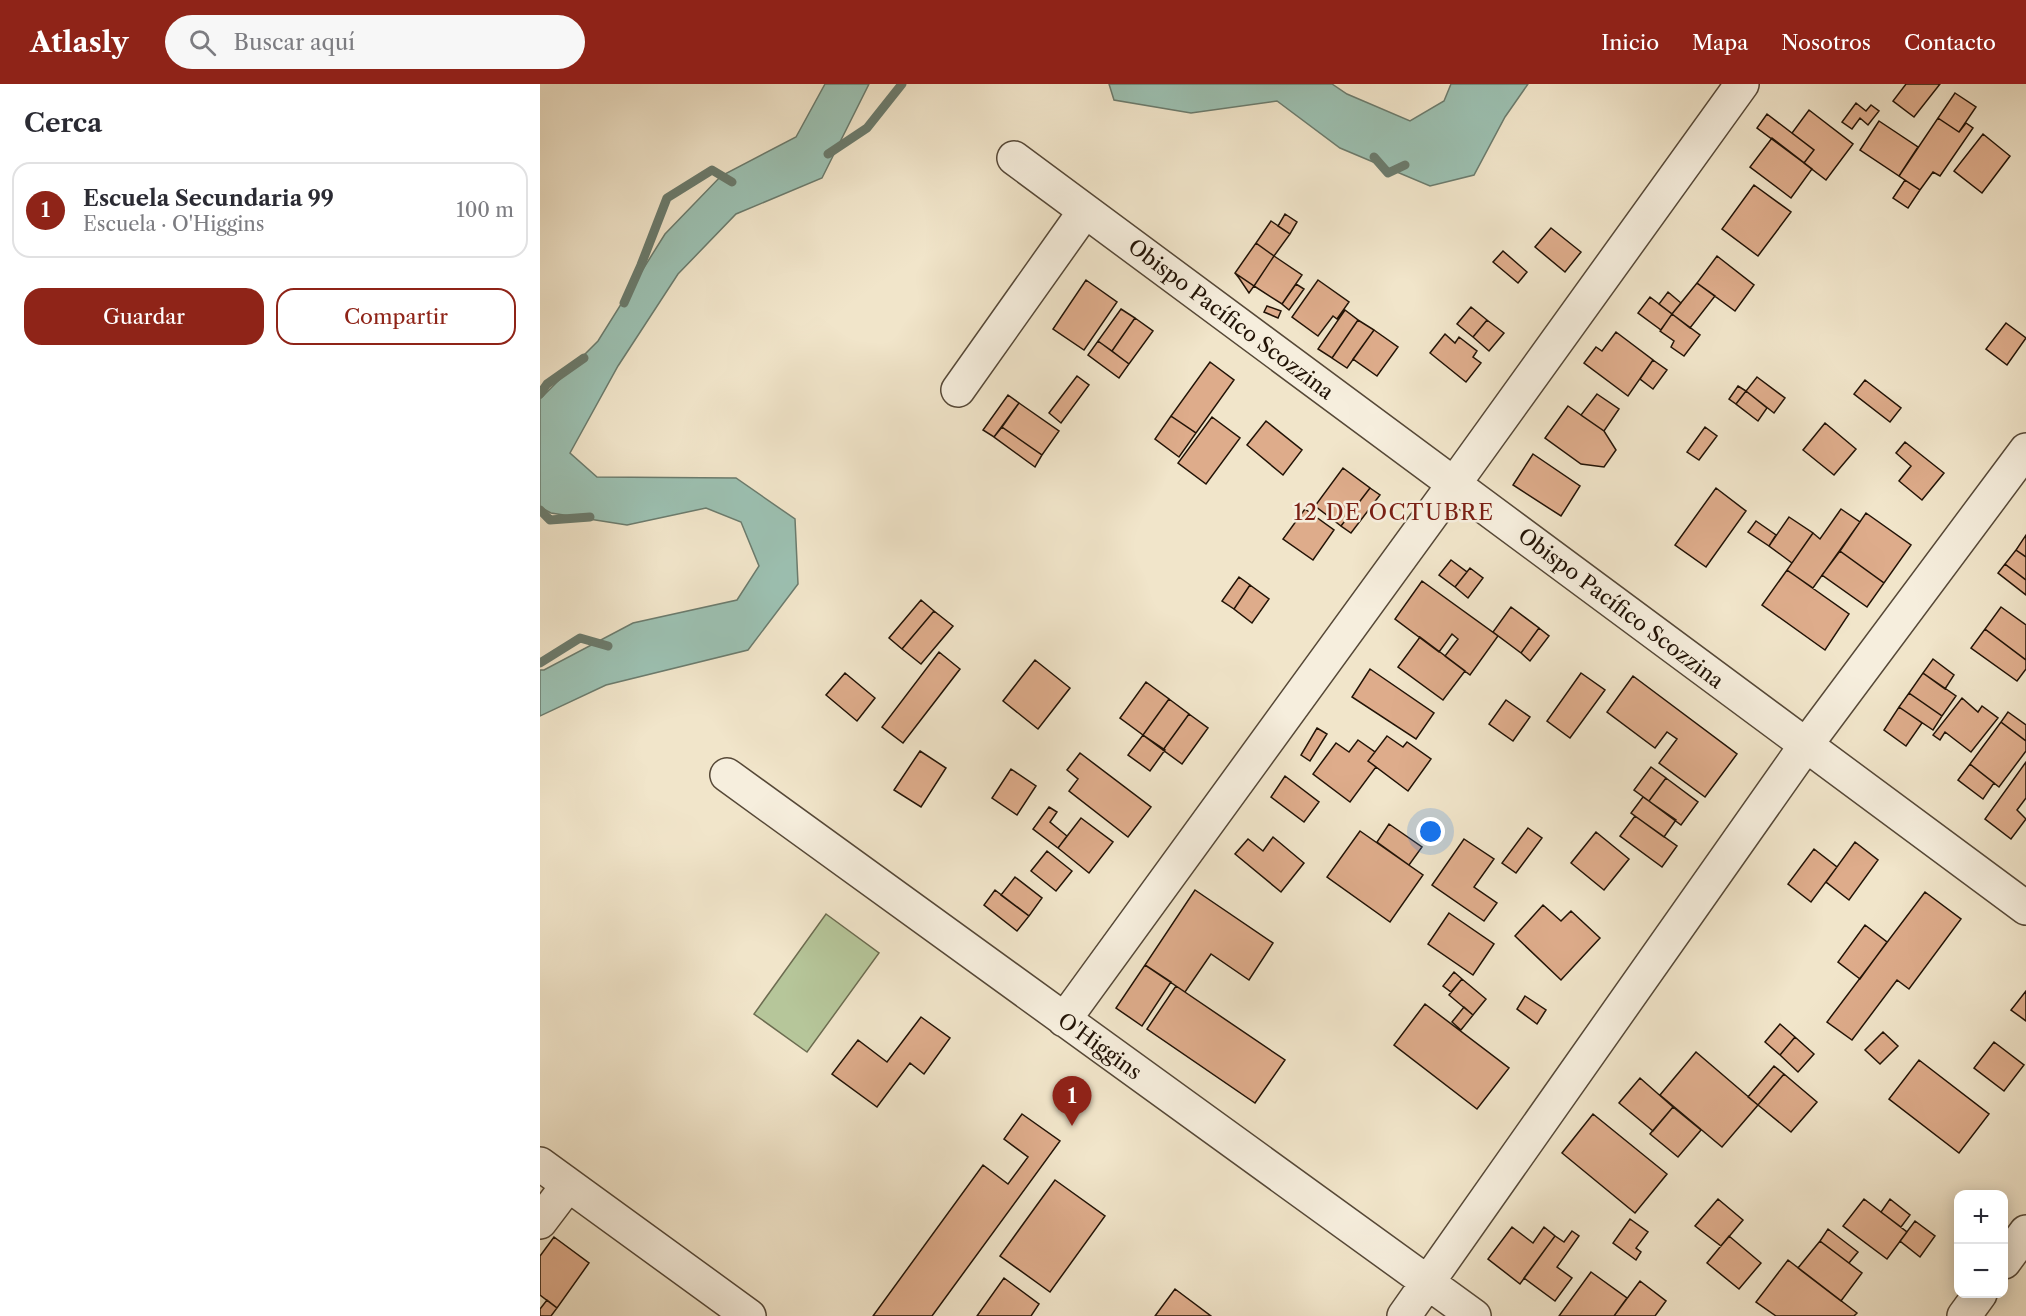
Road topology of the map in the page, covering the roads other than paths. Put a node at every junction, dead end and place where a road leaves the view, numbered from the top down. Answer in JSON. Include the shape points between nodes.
{"nodes":[{"id":1,"x":1742,"y":84,"type":"edge"},
{"id":2,"x":1014,"y":158,"type":"dead end"},
{"id":3,"x":1085,"y":211,"type":"junction"},
{"id":4,"x":958,"y":390,"type":"dead end"},
{"id":5,"x":2026,"y":450,"type":"edge"},
{"id":6,"x":1454,"y":484,"type":"junction"},
{"id":7,"x":1806,"y":745,"type":"junction"},
{"id":8,"x":727,"y":775,"type":"dead end"},
{"id":9,"x":2026,"y":908,"type":"edge"},
{"id":10,"x":1064,"y":1020,"type":"junction"},
{"id":11,"x":540,"y":1164,"type":"edge"},
{"id":12,"x":568,"y":1185,"type":"junction"},
{"id":13,"x":540,"y":1222,"type":"edge"},
{"id":14,"x":2026,"y":1232,"type":"edge"},
{"id":15,"x":2008,"y":1257,"type":"edge"},
{"id":16,"x":1429,"y":1283,"type":"junction"},
{"id":17,"x":1977,"y":1298,"type":"edge"},
{"id":18,"x":749,"y":1316,"type":"edge"},
{"id":19,"x":1404,"y":1316,"type":"edge"},
{"id":20,"x":1474,"y":1316,"type":"edge"},
{"id":21,"x":1964,"y":1316,"type":"edge"}],
"edges":[{"from":1,"to":6,"type":"street"},
{"from":2,"to":3,"type":"street","name":"Obispo Pacífico Scozzina"},
{"from":3,"to":4,"type":"street"},
{"from":3,"to":6,"type":"street","name":"Obispo Pacífico Scozzina"},
{"from":5,"to":7,"type":"street"},
{"from":6,"to":7,"type":"street","name":"Obispo Pacífico Scozzina"},
{"from":6,"to":10,"type":"street"},
{"from":7,"to":9,"type":"street","name":"Obispo Pacífico Scozzina"},
{"from":7,"to":16,"type":"street"},
{"from":8,"to":10,"type":"street","name":"O'Higgins"},
{"from":10,"to":16,"type":"street","name":"O'Higgins"},
{"from":11,"to":12,"type":"street"},
{"from":12,"to":13,"type":"street"},
{"from":12,"to":18,"type":"street"},
{"from":14,"to":15,"type":"street"},
{"from":16,"to":19,"type":"street"},
{"from":16,"to":20,"type":"street","name":"O'Higgins"},
{"from":17,"to":21,"type":"street"}]}
